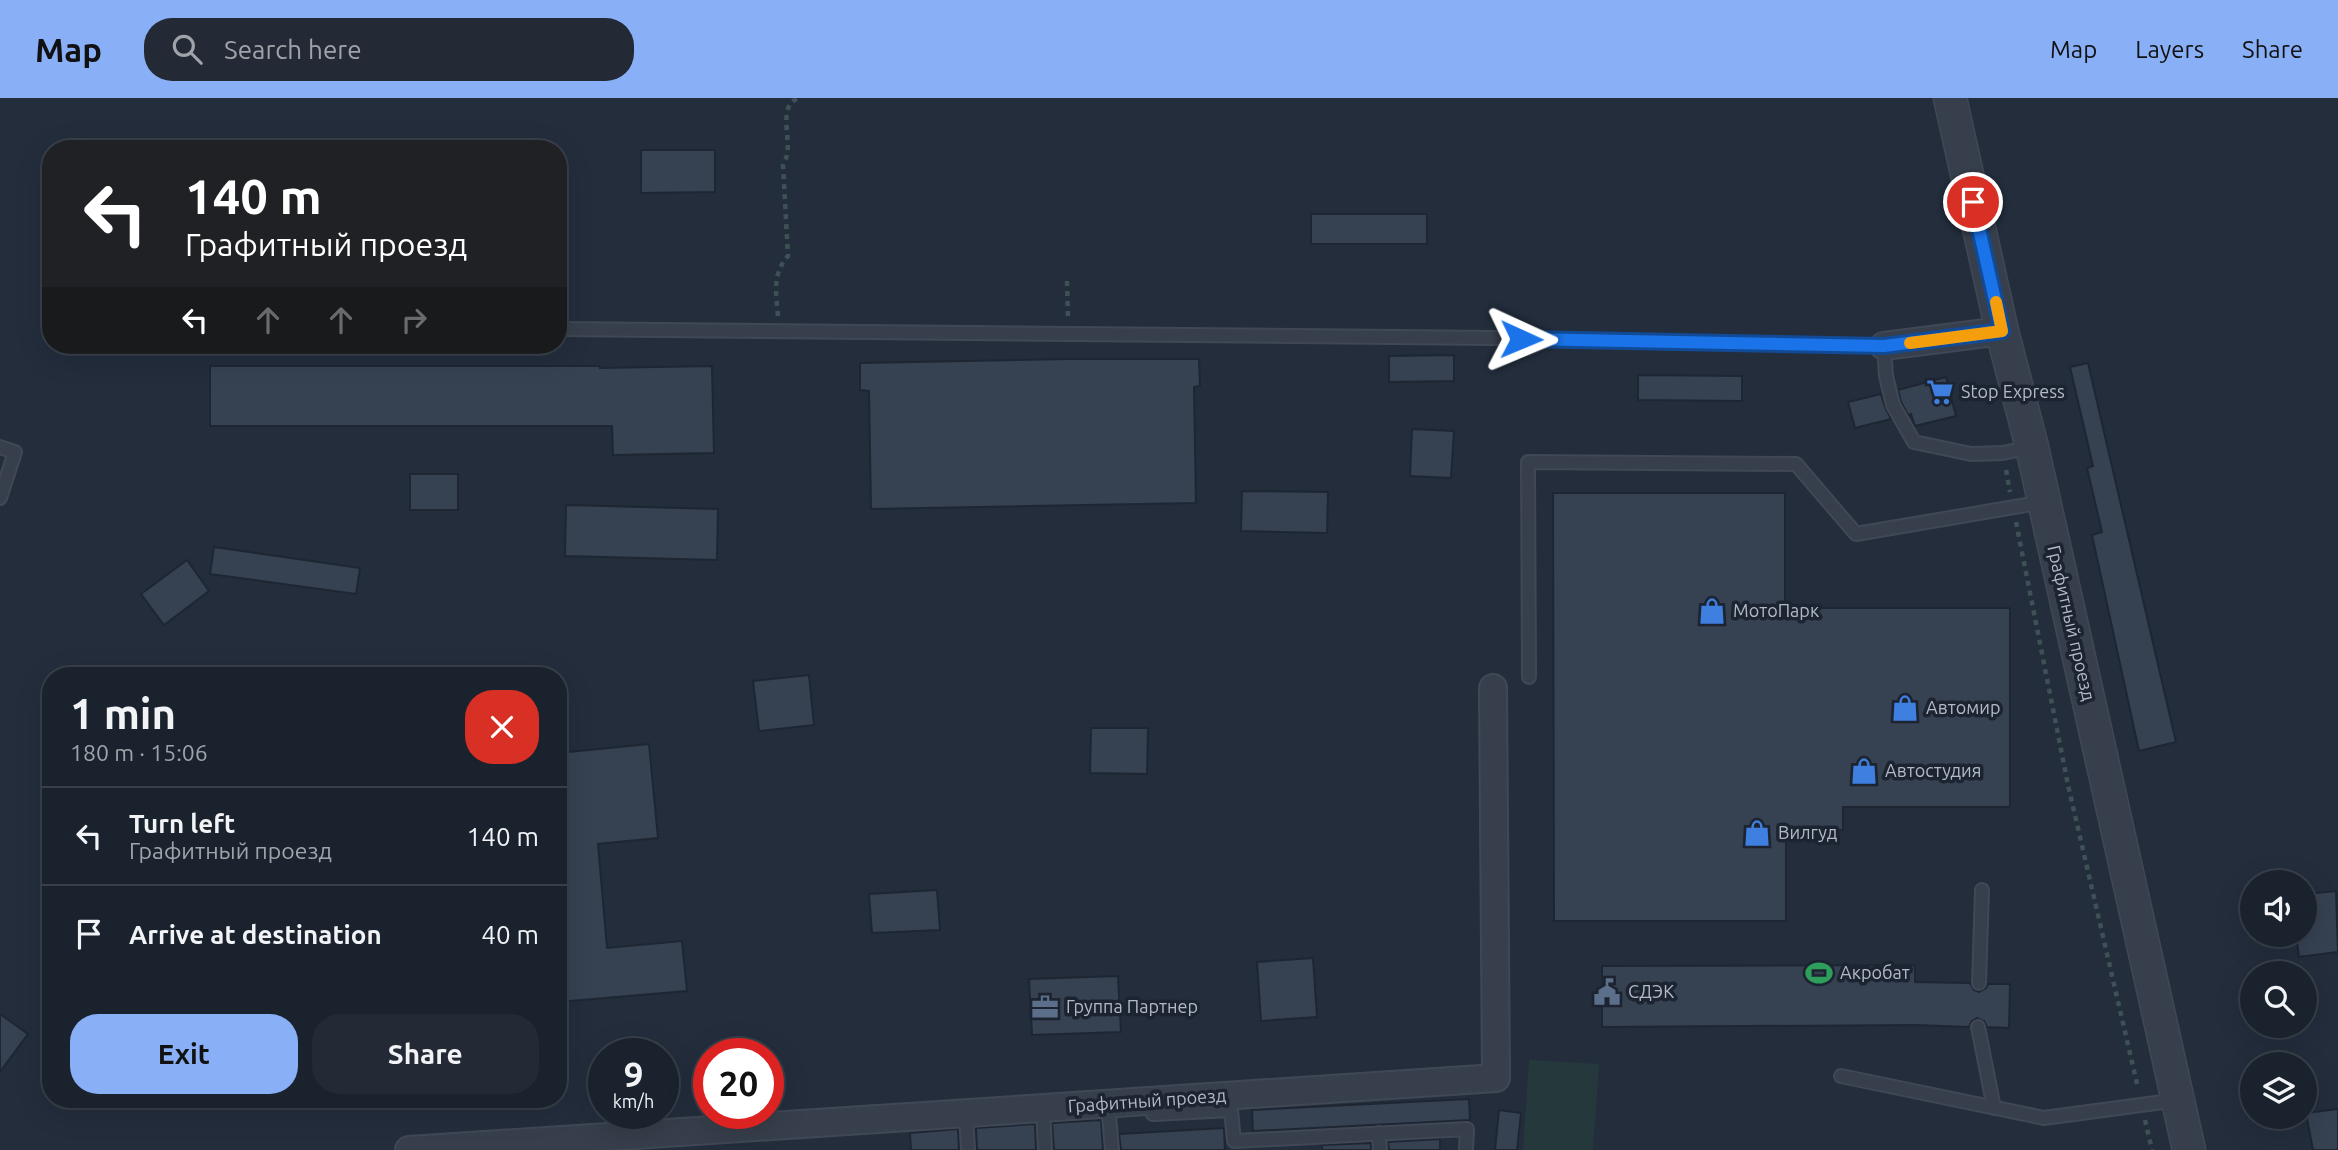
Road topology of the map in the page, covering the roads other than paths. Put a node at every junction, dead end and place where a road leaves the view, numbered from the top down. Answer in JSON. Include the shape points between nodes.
{"nodes":[{"id":1,"x":1950,"y":98,"type":"edge"},
{"id":2,"x":567,"y":328,"type":"edge"},
{"id":3,"x":2002,"y":331,"type":"junction"},
{"id":4,"x":1884,"y":346,"type":"junction"},
{"id":5,"x":0,"y":447,"type":"edge"},
{"id":6,"x":2017,"y":450,"type":"junction"},
{"id":7,"x":0,"y":498,"type":"edge"},
{"id":8,"x":2044,"y":502,"type":"junction"},
{"id":9,"x":1529,"y":677,"type":"dead end"},
{"id":10,"x":1493,"y":688,"type":"dead end"},
{"id":11,"x":1982,"y":890,"type":"dead end"},
{"id":12,"x":1979,"y":983,"type":"dead end"},
{"id":13,"x":1978,"y":1027,"type":"dead end"},
{"id":14,"x":1841,"y":1076,"type":"dead end"},
{"id":15,"x":2178,"y":1100,"type":"junction"},
{"id":16,"x":1994,"y":1108,"type":"junction"},
{"id":17,"x":1118,"y":1109,"type":"junction"},
{"id":18,"x":1043,"y":1110,"type":"junction"},
{"id":19,"x":966,"y":1113,"type":"junction"},
{"id":20,"x":1379,"y":1133,"type":"junction"},
{"id":21,"x":1306,"y":1144,"type":"edge"},
{"id":22,"x":1234,"y":1145,"type":"edge"},
{"id":23,"x":410,"y":1150,"type":"edge"},
{"id":24,"x":968,"y":1150,"type":"edge"},
{"id":25,"x":1045,"y":1150,"type":"edge"},
{"id":26,"x":1112,"y":1150,"type":"edge"},
{"id":27,"x":1380,"y":1150,"type":"edge"},
{"id":28,"x":1465,"y":1150,"type":"edge"},
{"id":29,"x":2189,"y":1150,"type":"edge"}],
"edges":[{"from":1,"to":3,"type":"street","name":"Графитный проезд"},
{"from":2,"to":4,"type":"lane"},
{"from":3,"to":4,"type":"street"},
{"from":3,"to":6,"type":"street","name":"Графитный проезд"},
{"from":4,"to":6,"type":"lane","via":[[1893,405],[1914,442],[1971,454]]},
{"from":5,"to":7,"type":"lane","via":[[15,452]]},
{"from":6,"to":8,"type":"street","name":"Графитный проезд"},
{"from":8,"to":9,"type":"lane","via":[[1856,534],[1796,464],[1528,462]]},
{"from":8,"to":15,"type":"street","name":"Графитный проезд"},
{"from":10,"to":17,"type":"street","name":"Графитный проезд","via":[[1496,1078]]},
{"from":11,"to":12,"type":"lane"},
{"from":13,"to":16,"type":"lane"},
{"from":14,"to":16,"type":"lane"},
{"from":15,"to":16,"type":"lane","via":[[2044,1118]]},
{"from":15,"to":29,"type":"street","name":"Графитный проезд"},
{"from":17,"to":18,"type":"street","name":"Графитный проезд"},
{"from":17,"to":22,"type":"lane","via":[[1231,1110]]},
{"from":17,"to":26,"type":"lane"},
{"from":18,"to":19,"type":"street","name":"Графитный проезд"},
{"from":18,"to":25,"type":"lane"},
{"from":19,"to":23,"type":"street","name":"Графитный проезд"},
{"from":19,"to":24,"type":"lane"},
{"from":20,"to":21,"type":"lane"},
{"from":20,"to":27,"type":"lane"},
{"from":20,"to":28,"type":"lane","via":[[1467,1129]]},
{"from":21,"to":22,"type":"lane"}]}
